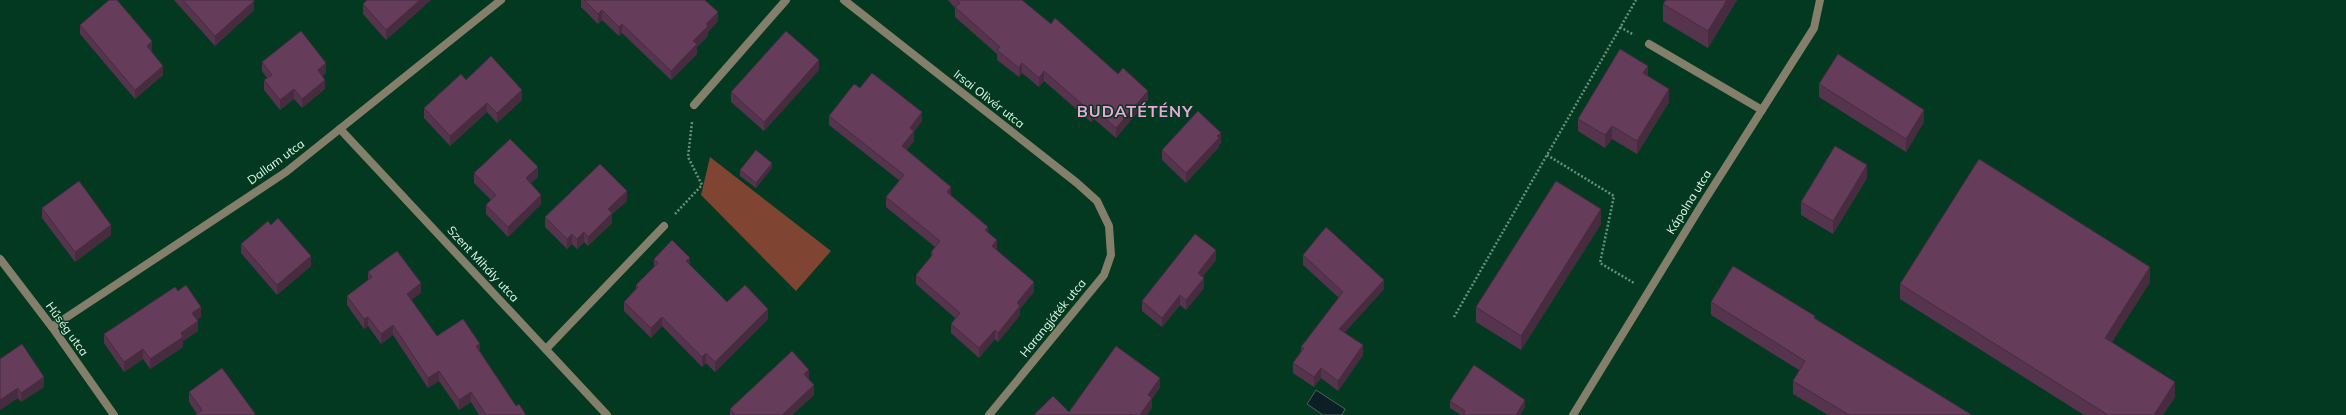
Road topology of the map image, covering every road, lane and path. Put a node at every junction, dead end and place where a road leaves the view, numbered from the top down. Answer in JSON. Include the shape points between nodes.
{"nodes":[{"id":1,"x":501,"y":0,"type":"edge"},
{"id":2,"x":786,"y":0,"type":"edge"},
{"id":3,"x":844,"y":0,"type":"edge"},
{"id":4,"x":1636,"y":0,"type":"edge"},
{"id":5,"x":1820,"y":0,"type":"edge"},
{"id":6,"x":1649,"y":44,"type":"dead end"},
{"id":7,"x":694,"y":105,"type":"joint"},
{"id":8,"x":1762,"y":110,"type":"junction"},
{"id":9,"x":340,"y":129,"type":"junction"},
{"id":10,"x":1547,"y":155,"type":"junction"},
{"id":11,"x":664,"y":226,"type":"joint"},
{"id":12,"x":1109,"y":226,"type":"joint"},
{"id":13,"x":0,"y":259,"type":"edge"},
{"id":14,"x":1648,"y":292,"type":"junction"},
{"id":15,"x":1454,"y":317,"type":"dead end"},
{"id":16,"x":52,"y":327,"type":"junction"},
{"id":17,"x":546,"y":349,"type":"junction"},
{"id":18,"x":114,"y":415,"type":"edge"},
{"id":19,"x":607,"y":415,"type":"edge"},
{"id":20,"x":989,"y":415,"type":"edge"},
{"id":21,"x":1573,"y":415,"type":"edge"}],
"edges":[{"from":1,"to":9,"type":"street","name":"Dallam utca"},
{"from":2,"to":7,"type":"street"},
{"from":3,"to":12,"type":"street","name":"Irsai Olivér utca","via":[[1097,201]]},
{"from":4,"to":10,"type":"path"},
{"from":5,"to":8,"type":"street","name":"Kápolna utca","via":[[1814,28]]},
{"from":6,"to":8,"type":"street"},
{"from":7,"to":11,"type":"path","via":[[688,157],[702,185]]},
{"from":8,"to":14,"type":"street","name":"Kápolna utca"},
{"from":9,"to":16,"type":"street","name":"Dallam utca","via":[[286,172]]},
{"from":9,"to":17,"type":"street","name":"Szent Mihály utca"},
{"from":10,"to":14,"type":"path","via":[[1614,196],[1600,263]]},
{"from":10,"to":15,"type":"path"},
{"from":11,"to":17,"type":"street"},
{"from":12,"to":20,"type":"street","name":"Harangjáték utca","via":[[1112,255],[1104,275]]},
{"from":13,"to":16,"type":"street","name":"Hűség utca"},
{"from":14,"to":21,"type":"street","name":"Kápolna utca"},
{"from":16,"to":18,"type":"street","name":"Hűség utca"},
{"from":17,"to":19,"type":"street","name":"Szent Mihály utca"}]}
